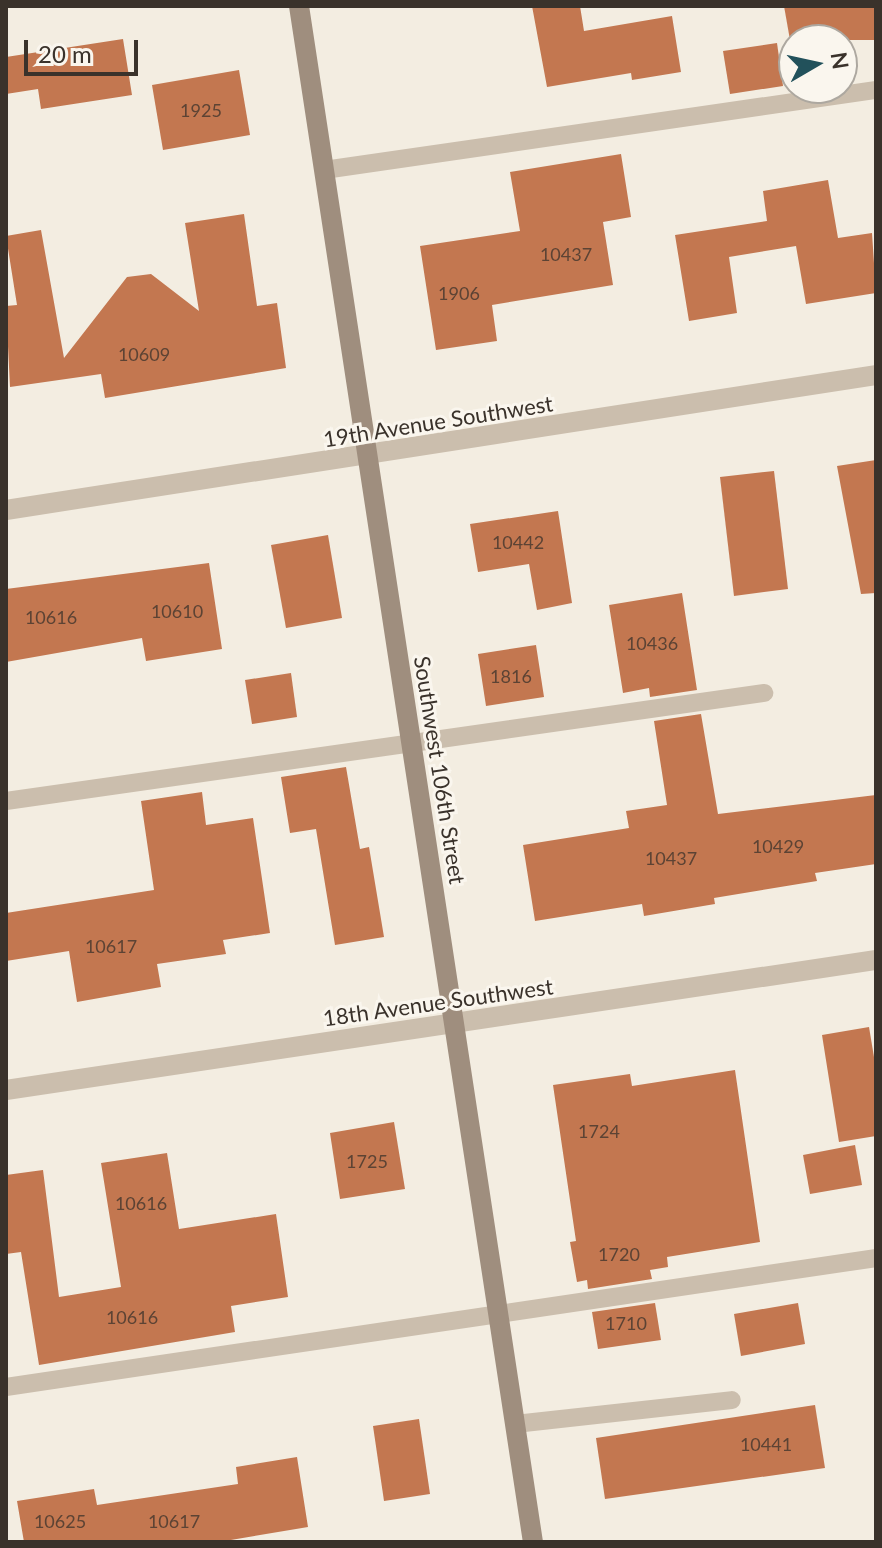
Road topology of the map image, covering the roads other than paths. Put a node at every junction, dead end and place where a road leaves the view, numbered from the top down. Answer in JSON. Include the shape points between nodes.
{"nodes":[{"id":1,"x":299,"y":6,"type":"edge"},
{"id":2,"x":876,"y":90,"type":"edge"},
{"id":3,"x":324,"y":170,"type":"junction"},
{"id":4,"x":876,"y":375,"type":"edge"},
{"id":5,"x":367,"y":456,"type":"junction"},
{"id":6,"x":6,"y":510,"type":"edge"},
{"id":7,"x":764,"y":693,"type":"dead end"},
{"id":8,"x":412,"y":744,"type":"junction"},
{"id":9,"x":6,"y":801,"type":"edge"},
{"id":10,"x":876,"y":960,"type":"edge"},
{"id":11,"x":454,"y":1024,"type":"junction"},
{"id":12,"x":6,"y":1090,"type":"edge"},
{"id":13,"x":876,"y":1258,"type":"edge"},
{"id":14,"x":498,"y":1313,"type":"junction"},
{"id":15,"x":6,"y":1387,"type":"edge"},
{"id":16,"x":732,"y":1400,"type":"dead end"},
{"id":17,"x":515,"y":1424,"type":"junction"},
{"id":18,"x":533,"y":1542,"type":"edge"}],
"edges":[{"from":1,"to":3,"type":"street","name":"Southwest 106th Street"},
{"from":2,"to":3,"type":"lane"},
{"from":3,"to":5,"type":"street","name":"Southwest 106th Street"},
{"from":4,"to":5,"type":"street","name":"19th Avenue Southwest"},
{"from":5,"to":6,"type":"street","name":"19th Avenue Southwest"},
{"from":5,"to":8,"type":"street","name":"Southwest 106th Street"},
{"from":7,"to":8,"type":"lane"},
{"from":8,"to":9,"type":"lane"},
{"from":8,"to":11,"type":"street","name":"Southwest 106th Street"},
{"from":10,"to":11,"type":"street","name":"18th Avenue Southwest"},
{"from":11,"to":12,"type":"street","name":"18th Avenue Southwest"},
{"from":11,"to":14,"type":"street","name":"Southwest 106th Street"},
{"from":13,"to":14,"type":"lane"},
{"from":14,"to":15,"type":"lane"},
{"from":14,"to":17,"type":"street","name":"Southwest 106th Street"},
{"from":16,"to":17,"type":"lane"},
{"from":17,"to":18,"type":"street","name":"Southwest 106th Street"}]}
